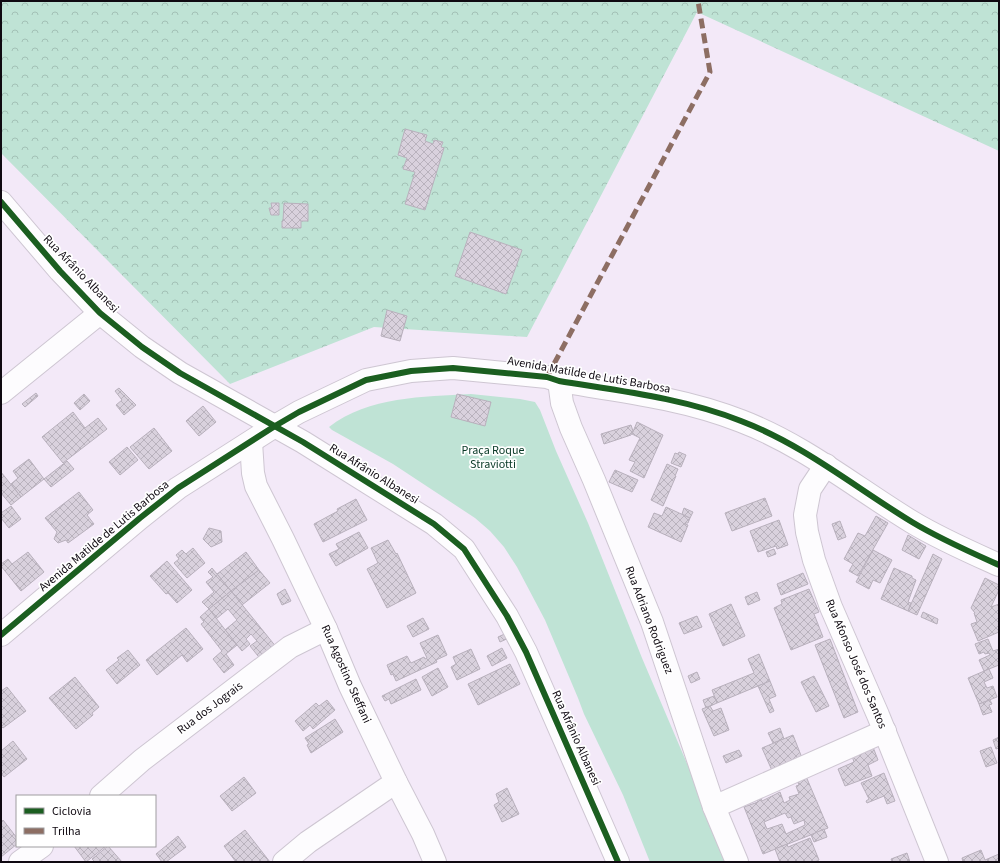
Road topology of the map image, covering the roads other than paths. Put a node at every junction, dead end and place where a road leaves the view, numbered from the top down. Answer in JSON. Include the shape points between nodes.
{"nodes":[{"id":1,"x":1,"y":202,"type":"edge"},
{"id":2,"x":100,"y":313,"type":"junction"},
{"id":3,"x":559,"y":380,"type":"junction"},
{"id":4,"x":1,"y":393,"type":"edge"},
{"id":5,"x":275,"y":426,"type":"junction"},
{"id":6,"x":251,"y":442,"type":"junction"},
{"id":7,"x":217,"y":463,"type":"junction"},
{"id":8,"x":826,"y":465,"type":"junction"},
{"id":9,"x":256,"y":486,"type":"junction"},
{"id":10,"x":999,"y":565,"type":"edge"},
{"id":11,"x":326,"y":629,"type":"junction"},
{"id":12,"x":1,"y":635,"type":"edge"},
{"id":13,"x":885,"y":731,"type":"junction"},
{"id":14,"x":396,"y":782,"type":"junction"},
{"id":15,"x":102,"y":795,"type":"edge"},
{"id":16,"x":714,"y":807,"type":"junction"},
{"id":17,"x":41,"y":847,"type":"edge"},
{"id":18,"x":20,"y":862,"type":"edge"},
{"id":19,"x":284,"y":862,"type":"edge"},
{"id":20,"x":435,"y":862,"type":"edge"},
{"id":21,"x":618,"y":862,"type":"edge"},
{"id":22,"x":737,"y":862,"type":"edge"},
{"id":23,"x":937,"y":862,"type":"edge"}],
"edges":[{"from":1,"to":2,"type":"street","name":"Rua Afrânio Albanesi"},
{"from":2,"to":4,"type":"street"},
{"from":2,"to":5,"type":"street","name":"Rua Afrânio Albanesi","via":[[180,373]]},
{"from":3,"to":5,"type":"street","name":"Avenida Matilde de Lutis Barbosa","via":[[453,368],[411,371],[366,380]]},
{"from":3,"to":8,"type":"street","name":"Avenida Matilde de Lutis Barbosa","via":[[702,407],[742,421]]},
{"from":3,"to":16,"type":"street","name":"Rua Adriano Rodriguez","via":[[562,403],[571,428],[652,622]]},
{"from":5,"to":6,"type":"street","name":"Avenida Matilde de Lutis Barbosa"},
{"from":5,"to":21,"type":"street","name":"Rua Afrânio Albanesi","via":[[434,524],[464,549],[507,616],[526,652]]},
{"from":6,"to":7,"type":"street","name":"Avenida Matilde de Lutis Barbosa"},
{"from":6,"to":9,"type":"street","name":"Rua Agostino Steffani"},
{"from":7,"to":9,"type":"street","name":"Rua Agostino Steffani","via":[[239,472]]},
{"from":7,"to":12,"type":"street","name":"Avenida Matilde de Lutis Barbosa","via":[[178,488],[140,518]]},
{"from":8,"to":10,"type":"street","name":"Avenida Matilde de Lutis Barbosa","via":[[914,523]]},
{"from":8,"to":13,"type":"street","name":"Rua Afonso José dos Santos","via":[[810,489],[805,515],[807,532],[831,607]]},
{"from":9,"to":11,"type":"street","name":"Rua Agostino Steffani"},
{"from":11,"to":14,"type":"street","name":"Rua Agostino Steffani"},
{"from":11,"to":15,"type":"street","name":"Rua dos Jograis","via":[[290,647],[142,760]]},
{"from":13,"to":16,"type":"street"},
{"from":13,"to":23,"type":"street","name":"Rua Afonso José dos Santos"},
{"from":14,"to":19,"type":"street","via":[[308,842]]},
{"from":14,"to":20,"type":"street","name":"Rua Agostino Steffani"},
{"from":16,"to":22,"type":"street","name":"Rua Adriano Rodriguez"},
{"from":17,"to":18,"type":"street"}]}
